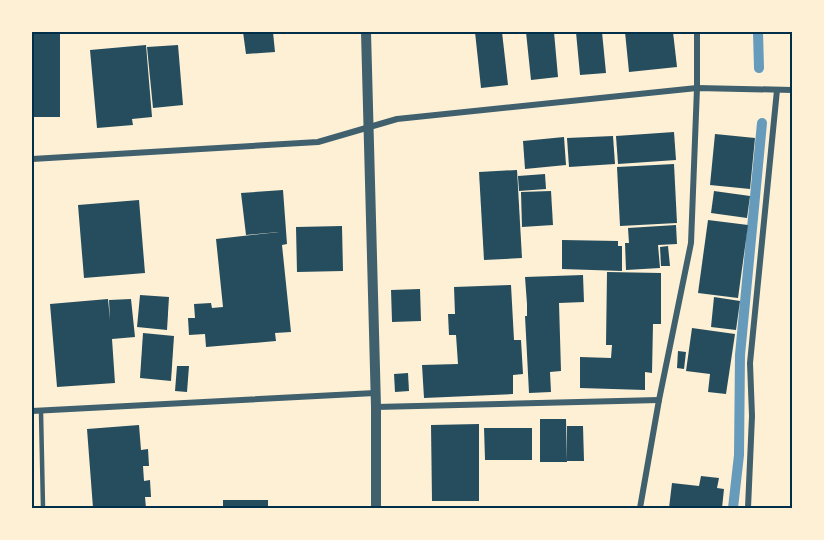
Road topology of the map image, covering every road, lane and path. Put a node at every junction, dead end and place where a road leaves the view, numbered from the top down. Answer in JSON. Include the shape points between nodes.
{"nodes":[{"id":1,"x":366,"y":32,"type":"edge"},
{"id":2,"x":697,"y":32,"type":"edge"},
{"id":3,"x":697,"y":88,"type":"junction"},
{"id":4,"x":777,"y":90,"type":"junction"},
{"id":5,"x":792,"y":90,"type":"edge"},
{"id":6,"x":368,"y":127,"type":"junction"},
{"id":7,"x":32,"y":159,"type":"edge"},
{"id":8,"x":375,"y":393,"type":"junction"},
{"id":9,"x":659,"y":400,"type":"junction"},
{"id":10,"x":376,"y":407,"type":"junction"},
{"id":11,"x":32,"y":411,"type":"edge"},
{"id":12,"x":41,"y":411,"type":"junction"},
{"id":13,"x":43,"y":508,"type":"edge"},
{"id":14,"x":376,"y":508,"type":"edge"},
{"id":15,"x":640,"y":508,"type":"edge"},
{"id":16,"x":748,"y":508,"type":"edge"}],
"edges":[{"from":1,"to":6,"type":"street"},
{"from":2,"to":3,"type":"street"},
{"from":3,"to":4,"type":"street"},
{"from":3,"to":6,"type":"street","via":[[397,119]]},
{"from":3,"to":9,"type":"street","via":[[691,243]]},
{"from":4,"to":5,"type":"street"},
{"from":4,"to":16,"type":"street","via":[[750,363],[753,416]]},
{"from":6,"to":7,"type":"street","via":[[318,142]]},
{"from":6,"to":8,"type":"street"},
{"from":8,"to":10,"type":"street"},
{"from":8,"to":12,"type":"street"},
{"from":9,"to":10,"type":"street"},
{"from":9,"to":15,"type":"street"},
{"from":10,"to":14,"type":"street"},
{"from":11,"to":12,"type":"street"},
{"from":12,"to":13,"type":"lane"}]}
